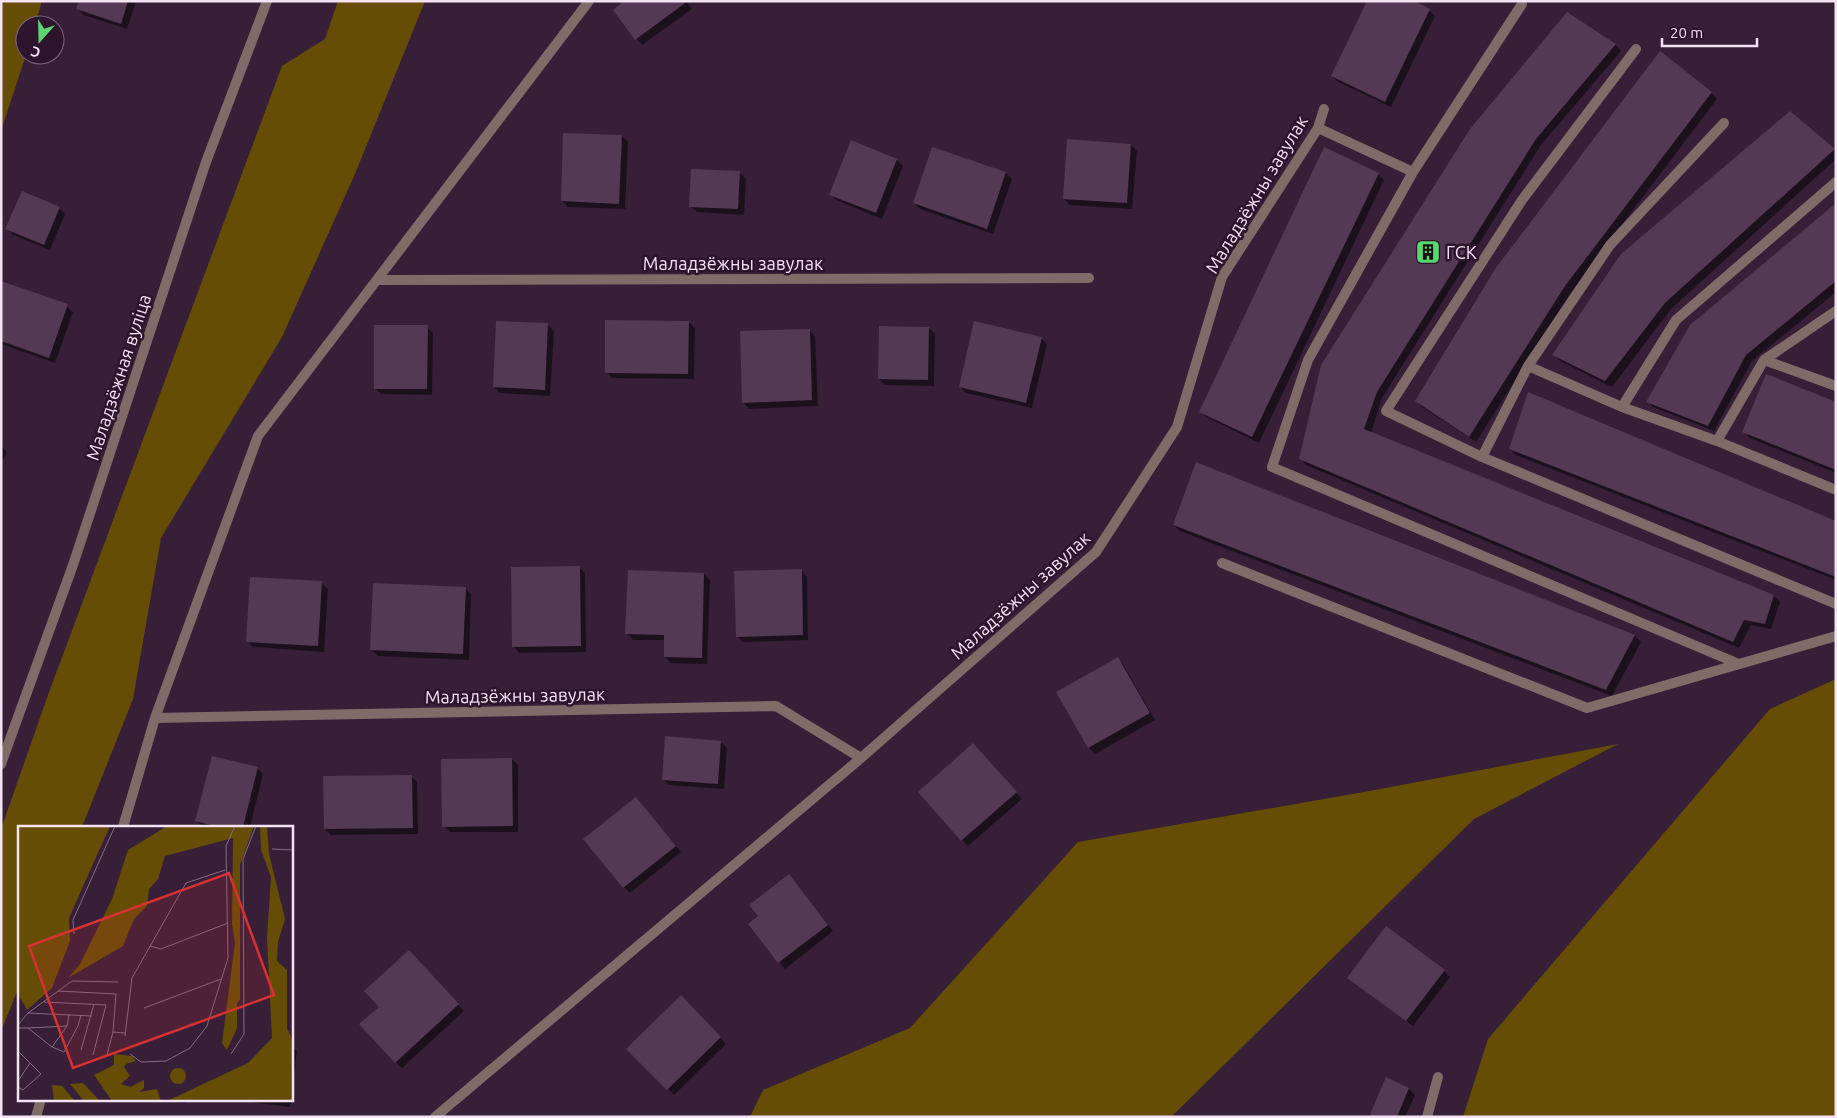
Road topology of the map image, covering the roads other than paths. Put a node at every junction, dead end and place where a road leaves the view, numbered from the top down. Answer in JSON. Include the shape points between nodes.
{"nodes":[{"id":1,"x":267,"y":1,"type":"edge"},
{"id":2,"x":589,"y":1,"type":"edge"},
{"id":3,"x":1522,"y":4,"type":"dead end"},
{"id":4,"x":1636,"y":48,"type":"dead end"},
{"id":5,"x":1324,"y":109,"type":"dead end"},
{"id":6,"x":1724,"y":123,"type":"dead end"},
{"id":7,"x":1318,"y":128,"type":"junction"},
{"id":8,"x":1413,"y":172,"type":"junction"},
{"id":9,"x":1836,"y":182,"type":"edge"},
{"id":10,"x":1089,"y":278,"type":"dead end"},
{"id":11,"x":378,"y":280,"type":"junction"},
{"id":12,"x":1836,"y":311,"type":"edge"},
{"id":13,"x":1764,"y":360,"type":"junction"},
{"id":14,"x":1528,"y":366,"type":"junction"},
{"id":15,"x":1836,"y":386,"type":"edge"},
{"id":16,"x":1622,"y":407,"type":"junction"},
{"id":17,"x":1717,"y":441,"type":"junction"},
{"id":18,"x":1482,"y":456,"type":"junction"},
{"id":19,"x":1836,"y":490,"type":"edge"},
{"id":20,"x":1222,"y":563,"type":"dead end"},
{"id":21,"x":1836,"y":604,"type":"edge"},
{"id":22,"x":1836,"y":636,"type":"edge"},
{"id":23,"x":1739,"y":664,"type":"junction"},
{"id":24,"x":155,"y":718,"type":"junction"},
{"id":25,"x":861,"y":758,"type":"junction"},
{"id":26,"x":1,"y":764,"type":"edge"},
{"id":27,"x":123,"y":826,"type":"edge"},
{"id":28,"x":1438,"y":1077,"type":"dead end"},
{"id":29,"x":41,"y":1100,"type":"edge"},
{"id":30,"x":36,"y":1117,"type":"edge"},
{"id":31,"x":435,"y":1117,"type":"edge"},
{"id":32,"x":1428,"y":1117,"type":"edge"}],
"edges":[{"from":1,"to":26,"type":"street","name":"Маладзёжная вуліца","via":[[206,162],[73,564]]},
{"from":2,"to":11,"type":"street"},
{"from":3,"to":8,"type":"street"},
{"from":4,"to":18,"type":"street","via":[[1522,200],[1386,411]]},
{"from":5,"to":7,"type":"street","name":"Маладзёжны завулак"},
{"from":6,"to":14,"type":"street","via":[[1610,245]]},
{"from":7,"to":8,"type":"street"},
{"from":7,"to":25,"type":"street","name":"Маладзёжны завулак","via":[[1222,277],[1177,427],[1096,552]]},
{"from":8,"to":23,"type":"street","via":[[1308,360],[1272,468]]},
{"from":9,"to":16,"type":"street","via":[[1676,320]]},
{"from":10,"to":11,"type":"street","name":"Маладзёжны завулак"},
{"from":11,"to":24,"type":"street","via":[[258,436]]},
{"from":12,"to":13,"type":"street"},
{"from":13,"to":15,"type":"street"},
{"from":13,"to":17,"type":"street"},
{"from":14,"to":16,"type":"street"},
{"from":14,"to":18,"type":"street"},
{"from":16,"to":17,"type":"street"},
{"from":17,"to":19,"type":"street"},
{"from":18,"to":21,"type":"street"},
{"from":20,"to":23,"type":"street","via":[[1587,708]]},
{"from":22,"to":23,"type":"street"},
{"from":24,"to":25,"type":"street","name":"Маладзёжны завулак","via":[[776,706]]},
{"from":24,"to":27,"type":"street"},
{"from":25,"to":31,"type":"street","name":"Маладзёжны завулак"},
{"from":28,"to":32,"type":"street"},
{"from":29,"to":30,"type":"street"}]}
